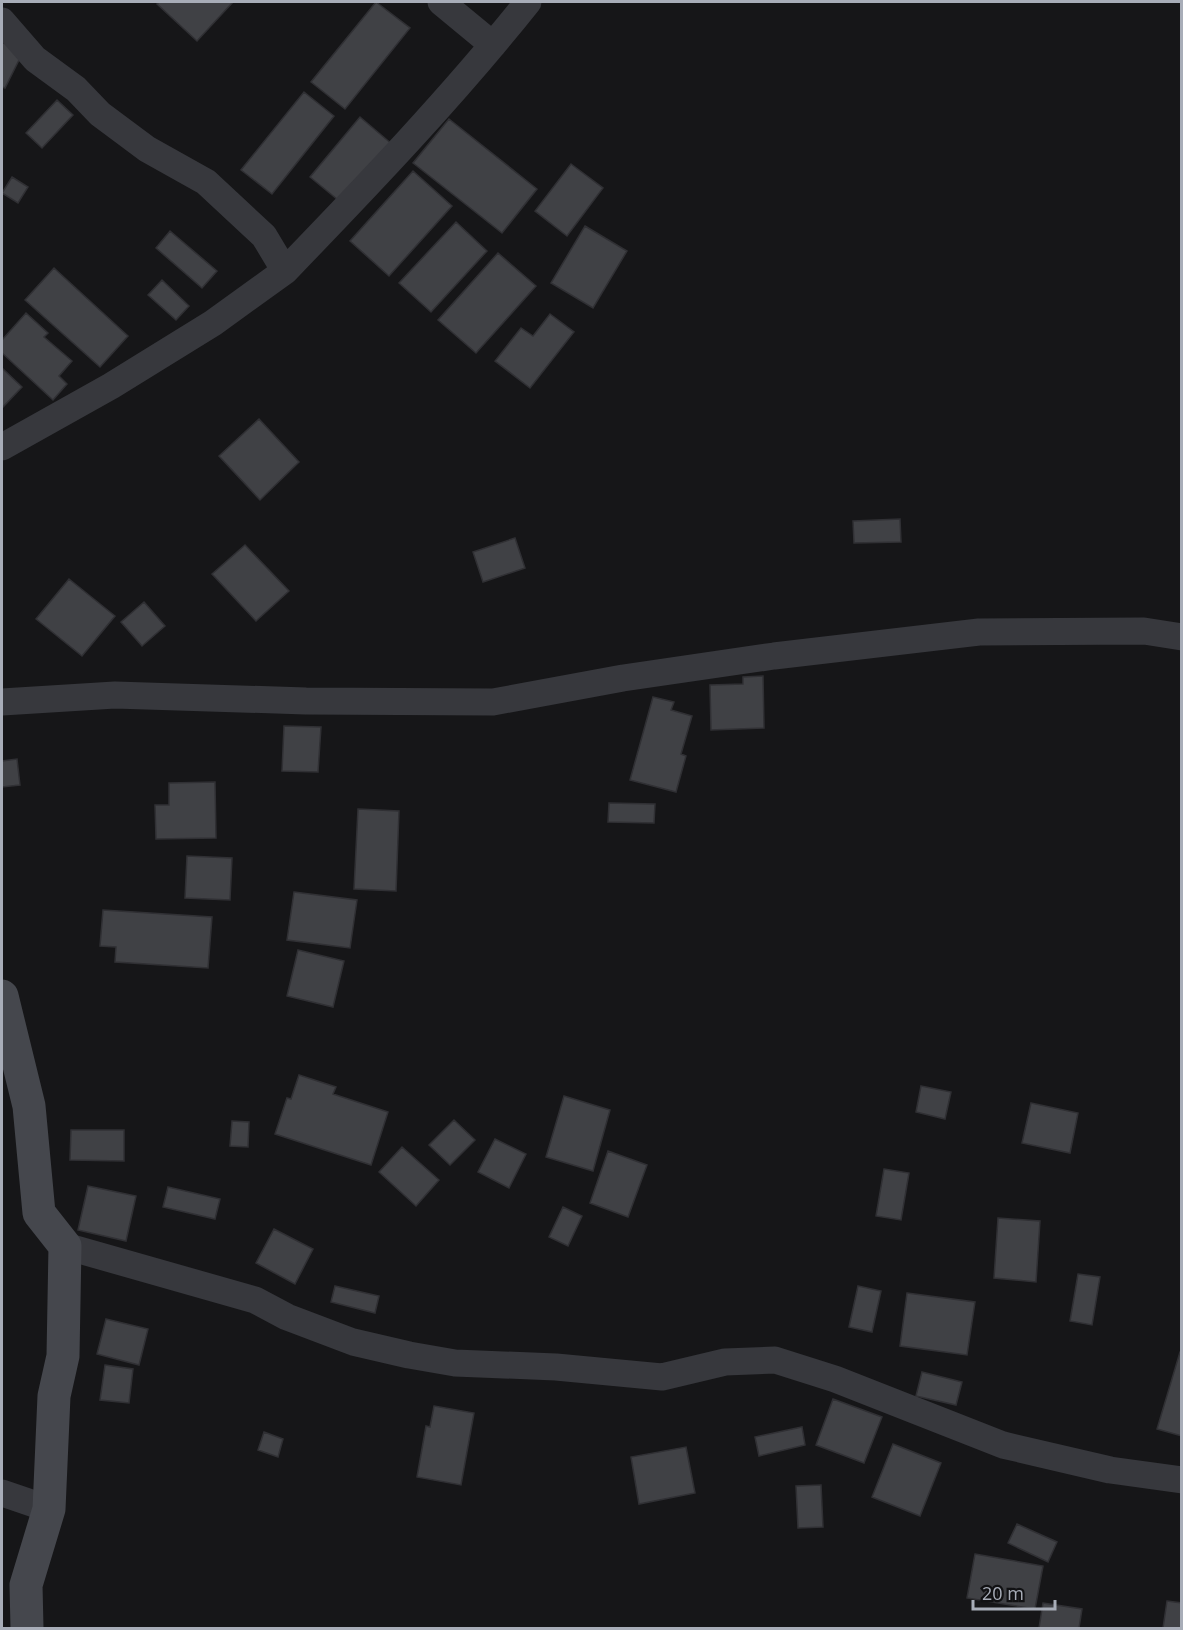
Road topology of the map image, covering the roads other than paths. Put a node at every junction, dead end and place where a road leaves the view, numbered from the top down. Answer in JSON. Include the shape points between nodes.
{"nodes":[{"id":1,"x":441,"y":2,"type":"edge"},
{"id":2,"x":528,"y":2,"type":"edge"},
{"id":3,"x":2,"y":21,"type":"edge"},
{"id":4,"x":493,"y":45,"type":"junction"},
{"id":5,"x":285,"y":271,"type":"junction"},
{"id":6,"x":2,"y":447,"type":"edge"},
{"id":7,"x":1182,"y":637,"type":"edge"},
{"id":8,"x":2,"y":702,"type":"edge"},
{"id":9,"x":2,"y":996,"type":"edge"},
{"id":10,"x":65,"y":1246,"type":"junction"},
{"id":11,"x":1182,"y":1480,"type":"edge"},
{"id":12,"x":2,"y":1493,"type":"edge"},
{"id":13,"x":50,"y":1509,"type":"junction"},
{"id":14,"x":27,"y":1629,"type":"edge"}],
"edges":[{"from":1,"to":4,"type":"street"},
{"from":2,"to":4,"type":"street"},
{"from":3,"to":5,"type":"street","via":[[35,59],[76,89],[100,114],[147,149],[206,182],[264,236]]},
{"from":4,"to":5,"type":"street"},
{"from":5,"to":6,"type":"street","via":[[213,323]]},
{"from":7,"to":8,"type":"street","via":[[1144,631],[979,632],[623,678],[493,702],[115,695]]},
{"from":9,"to":10,"type":"street","via":[[29,1106],[39,1213]]},
{"from":10,"to":11,"type":"street","via":[[245,1297],[353,1342],[409,1355],[456,1363],[662,1377],[725,1362],[775,1360],[835,1379],[1003,1445],[1110,1470]]},
{"from":10,"to":13,"type":"street","via":[[63,1356],[54,1396]]},
{"from":12,"to":13,"type":"street"},
{"from":13,"to":14,"type":"street","via":[[26,1585]]}]}
